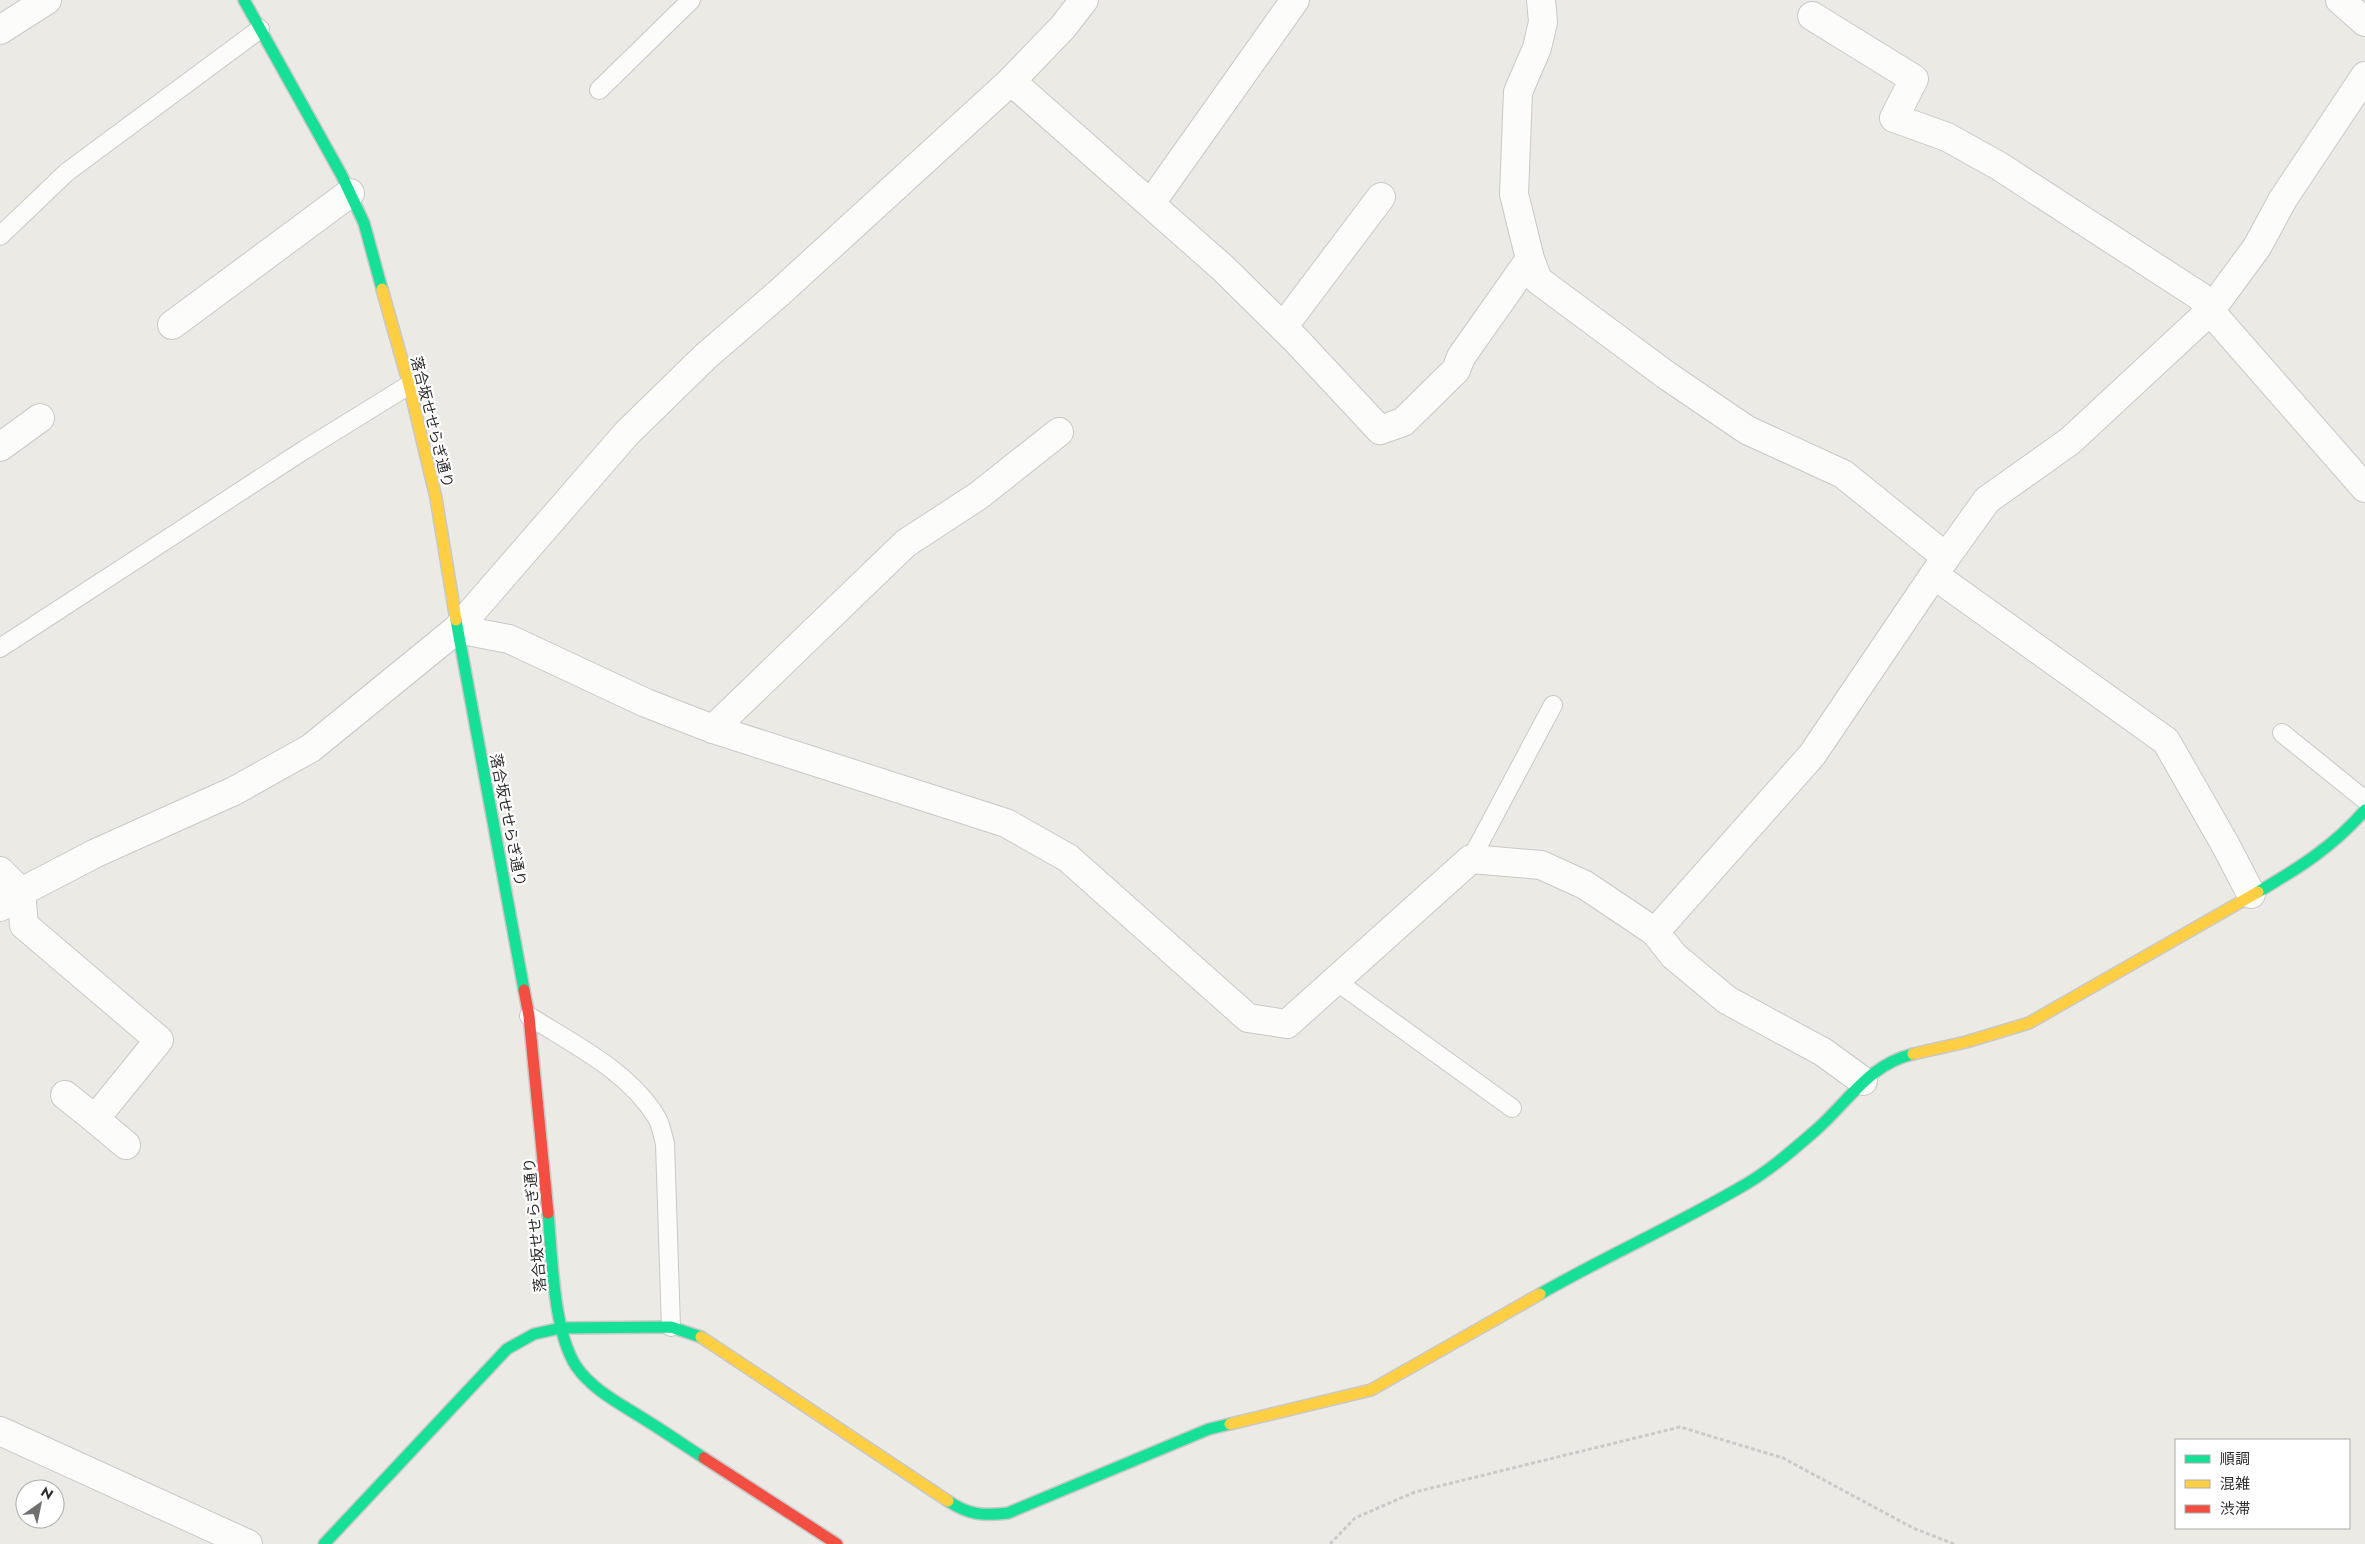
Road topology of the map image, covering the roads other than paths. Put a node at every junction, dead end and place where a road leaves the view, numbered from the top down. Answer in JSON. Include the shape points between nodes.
{"nodes":[{"id":1,"x":47,"y":0,"type":"edge"},
{"id":2,"x":244,"y":0,"type":"edge"},
{"id":3,"x":691,"y":0,"type":"edge"},
{"id":4,"x":1295,"y":0,"type":"edge"},
{"id":5,"x":1541,"y":0,"type":"edge"},
{"id":6,"x":2340,"y":0,"type":"edge"},
{"id":7,"x":1076,"y":3,"type":"edge"},
{"id":8,"x":1812,"y":16,"type":"dead end"},
{"id":9,"x":2365,"y":22,"type":"edge"},
{"id":10,"x":260,"y":28,"type":"junction"},
{"id":11,"x":0,"y":30,"type":"edge"},
{"id":12,"x":2365,"y":76,"type":"edge"},
{"id":13,"x":1011,"y":80,"type":"junction"},
{"id":14,"x":599,"y":90,"type":"dead end"},
{"id":15,"x":350,"y":193,"type":"junction"},
{"id":16,"x":1381,"y":197,"type":"dead end"},
{"id":17,"x":1151,"y":203,"type":"junction"},
{"id":18,"x":0,"y":236,"type":"edge"},
{"id":19,"x":1530,"y":259,"type":"junction"},
{"id":20,"x":2210,"y":311,"type":"junction"},
{"id":21,"x":172,"y":325,"type":"dead end"},
{"id":22,"x":1283,"y":327,"type":"junction"},
{"id":23,"x":409,"y":385,"type":"junction"},
{"id":24,"x":40,"y":418,"type":"dead end"},
{"id":25,"x":1059,"y":432,"type":"dead end"},
{"id":26,"x":0,"y":447,"type":"edge"},
{"id":27,"x":2365,"y":488,"type":"edge"},
{"id":28,"x":1940,"y":566,"type":"junction"},
{"id":29,"x":457,"y":629,"type":"junction"},
{"id":30,"x":0,"y":648,"type":"edge"},
{"id":31,"x":1554,"y":705,"type":"dead end"},
{"id":32,"x":713,"y":729,"type":"junction"},
{"id":33,"x":2282,"y":733,"type":"dead end"},
{"id":34,"x":2363,"y":815,"type":"edge"},
{"id":35,"x":1471,"y":859,"type":"junction"},
{"id":36,"x":0,"y":871,"type":"edge"},
{"id":37,"x":2251,"y":894,"type":"junction"},
{"id":38,"x":10,"y":900,"type":"edge"},
{"id":39,"x":1655,"y":932,"type":"junction"},
{"id":40,"x":1336,"y":981,"type":"junction"},
{"id":41,"x":529,"y":1016,"type":"junction"},
{"id":42,"x":1864,"y":1081,"type":"junction"},
{"id":43,"x":65,"y":1095,"type":"dead end"},
{"id":44,"x":1512,"y":1108,"type":"dead end"},
{"id":45,"x":95,"y":1119,"type":"junction"},
{"id":46,"x":126,"y":1145,"type":"dead end"},
{"id":47,"x":670,"y":1327,"type":"junction"},
{"id":48,"x":561,"y":1328,"type":"junction"},
{"id":49,"x":0,"y":1431,"type":"edge"},
{"id":50,"x":248,"y":1544,"type":"edge"},
{"id":51,"x":324,"y":1544,"type":"edge"},
{"id":52,"x":837,"y":1544,"type":"edge"}],
"edges":[{"from":1,"to":11,"type":"street"},
{"from":2,"to":10,"type":"street","name":"落合坂せせらぎ通り"},
{"from":3,"to":14,"type":"lane"},
{"from":4,"to":17,"type":"street"},
{"from":5,"to":19,"type":"street","via":[[1543,22],[1537,48],[1518,92],[1514,194]]},
{"from":6,"to":9,"type":"street"},
{"from":7,"to":13,"type":"street","via":[[1063,26]]},
{"from":8,"to":20,"type":"street","via":[[1914,79],[1894,118],[1947,137],[1999,166],[2201,296]]},
{"from":10,"to":15,"type":"street","name":"落合坂せせらぎ通り"},
{"from":10,"to":18,"type":"lane","via":[[67,172]]},
{"from":12,"to":20,"type":"street","via":[[2283,199],[2257,248]]},
{"from":13,"to":17,"type":"street"},
{"from":13,"to":29,"type":"street","via":[[706,356],[627,433]]},
{"from":15,"to":21,"type":"street"},
{"from":15,"to":23,"type":"street","name":"落合坂せせらぎ通り","via":[[364,223]]},
{"from":16,"to":22,"type":"street"},
{"from":17,"to":22,"type":"street"},
{"from":19,"to":22,"type":"street","via":[[1456,370],[1403,422],[1380,430]]},
{"from":19,"to":28,"type":"street","via":[[1538,280],[1747,430],[1843,474]]},
{"from":20,"to":27,"type":"street"},
{"from":20,"to":28,"type":"street","via":[[2070,441],[1987,500]]},
{"from":23,"to":29,"type":"street","name":"落合坂せせらぎ通り","via":[[436,498]]},
{"from":23,"to":30,"type":"lane"},
{"from":24,"to":26,"type":"street"},
{"from":25,"to":32,"type":"street","via":[[978,496],[906,543]]},
{"from":28,"to":37,"type":"street","via":[[2166,742]]},
{"from":28,"to":39,"type":"street","via":[[1812,754]]},
{"from":29,"to":32,"type":"street","via":[[509,639],[646,703]]},
{"from":29,"to":38,"type":"street","via":[[311,748],[234,791],[96,853]]},
{"from":29,"to":41,"type":"street","name":"落合坂せせらぎ通り"},
{"from":31,"to":35,"type":"lane"},
{"from":32,"to":40,"type":"street","via":[[1006,823],[1068,858],[1248,1018],[1288,1024]]},
{"from":33,"to":34,"type":"lane"},
{"from":34,"to":37,"type":"street","via":[[2344,834],[2292,872]]},
{"from":35,"to":39,"type":"street","via":[[1541,865],[1585,885]]},
{"from":35,"to":40,"type":"street"},
{"from":36,"to":38,"type":"street"},
{"from":37,"to":42,"type":"street","via":[[2030,1024],[1908,1054],[1873,1070]]},
{"from":38,"to":45,"type":"street","via":[[24,926],[159,1040]]},
{"from":39,"to":42,"type":"street","via":[[1674,956],[1727,1000],[1823,1052]]},
{"from":40,"to":44,"type":"lane"},
{"from":41,"to":47,"type":"lane","via":[[624,1078],[658,1120],[665,1144]]},
{"from":41,"to":48,"type":"street","name":"落合坂せせらぎ通り"},
{"from":42,"to":47,"type":"street","via":[[1819,1128],[1742,1187],[1558,1283],[1371,1390],[1208,1429],[1008,1513],[984,1516],[958,1508],[705,1339]]},
{"from":43,"to":45,"type":"street"},
{"from":45,"to":46,"type":"street"},
{"from":47,"to":48,"type":"street"},
{"from":48,"to":51,"type":"street","via":[[534,1334],[507,1349]]},
{"from":48,"to":52,"type":"street","name":"落合坂せせらぎ通り","via":[[581,1374],[612,1399]]},
{"from":49,"to":50,"type":"street"}]}
